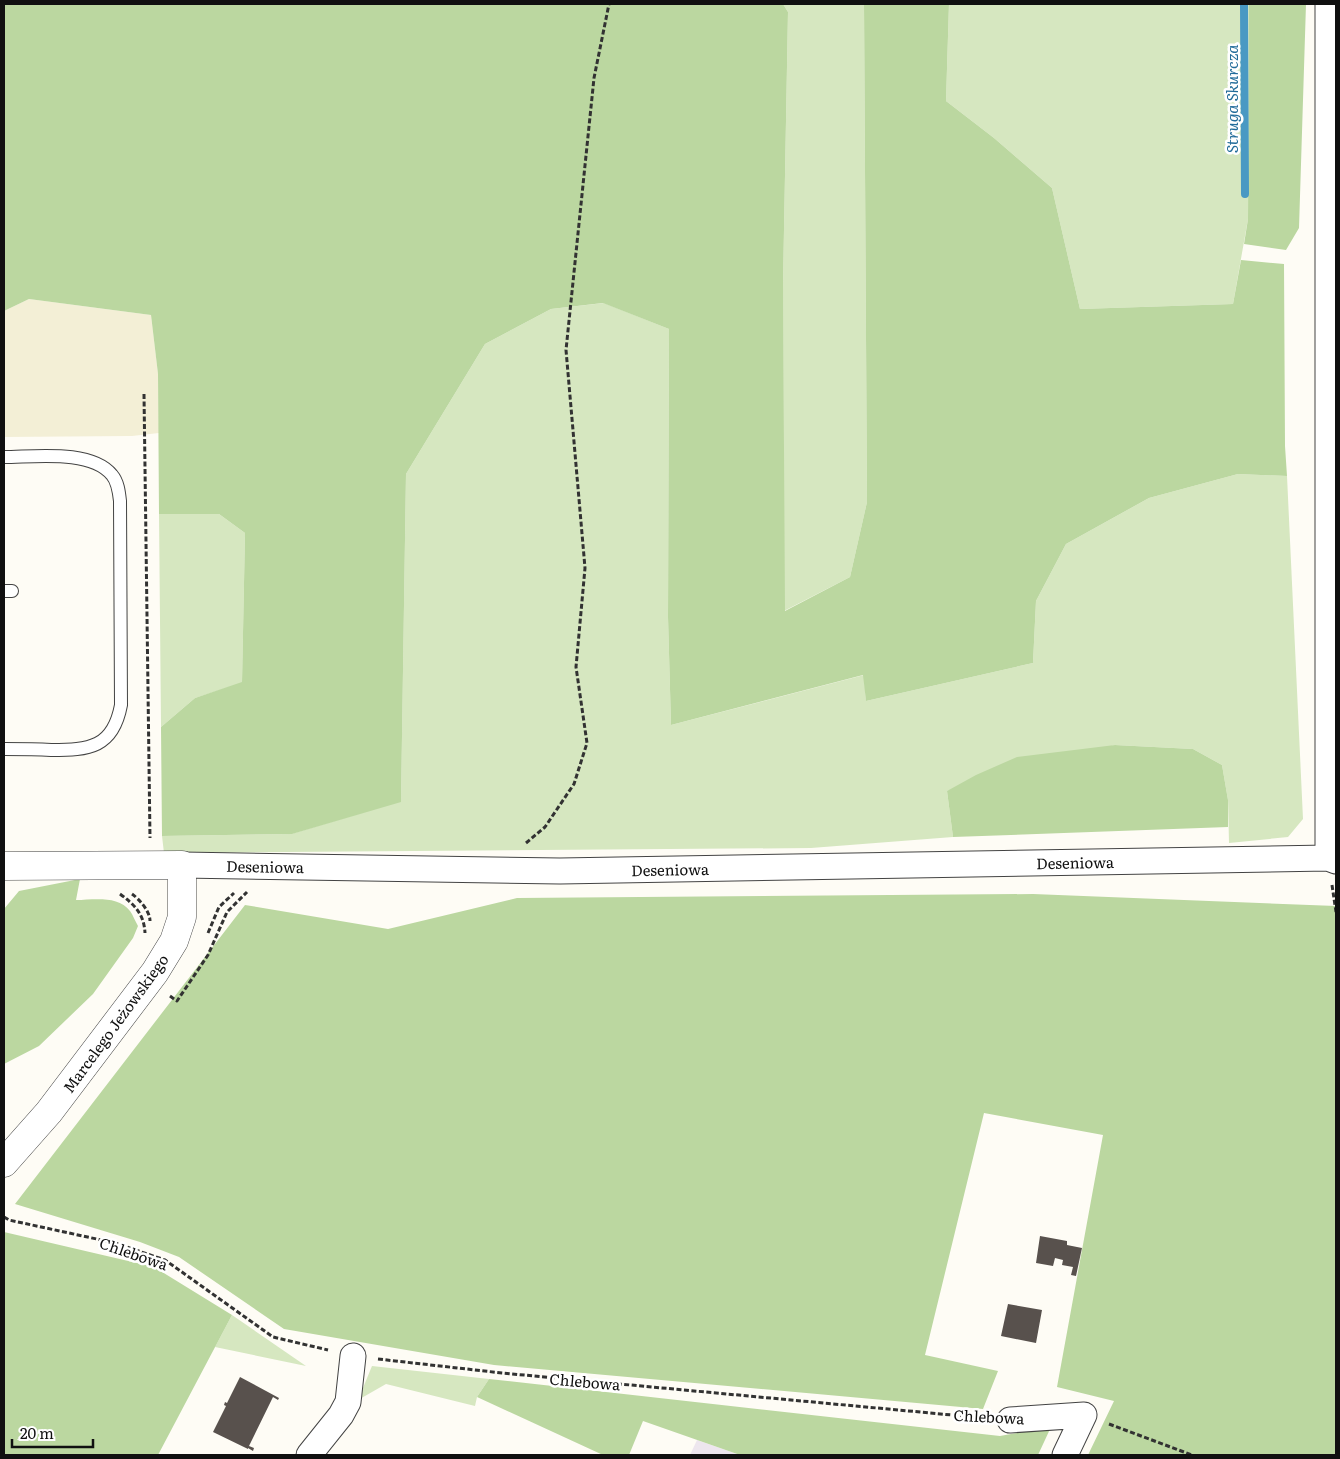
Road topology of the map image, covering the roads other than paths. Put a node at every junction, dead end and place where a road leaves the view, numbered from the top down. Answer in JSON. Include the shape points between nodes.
{"nodes":[{"id":1,"x":1331,"y":11,"type":"edge"},
{"id":2,"x":4,"y":457,"type":"edge"},
{"id":3,"x":1332,"y":695,"type":"edge"},
{"id":4,"x":4,"y":749,"type":"edge"},
{"id":5,"x":1332,"y":859,"type":"edge"},
{"id":6,"x":182,"y":865,"type":"junction"},
{"id":7,"x":4,"y":866,"type":"edge"},
{"id":8,"x":4,"y":1163,"type":"edge"},
{"id":9,"x":353,"y":1356,"type":"road end"},
{"id":10,"x":1010,"y":1420,"type":"road end"},
{"id":11,"x":309,"y":1455,"type":"edge"},
{"id":12,"x":1065,"y":1455,"type":"edge"}],
"edges":[{"from":1,"to":3,"type":"street"},
{"from":2,"to":4,"type":"lane","via":[[74,456],[90,460],[113,475],[120,500],[121,705],[112,730],[91,748]]},
{"from":3,"to":5,"type":"street"},
{"from":5,"to":6,"type":"street","name":"Deseniowa","via":[[590,870]]},
{"from":6,"to":7,"type":"street","name":"Deseniowa"},
{"from":6,"to":8,"type":"street","name":"Marcelego Jeżowskiego","via":[[182,917],[174,941],[155,972],[49,1112]]},
{"from":9,"to":11,"type":"street","via":[[348,1402],[342,1415]]},
{"from":10,"to":12,"type":"street","name":"Chlebowa","via":[[1084,1415]]}]}
